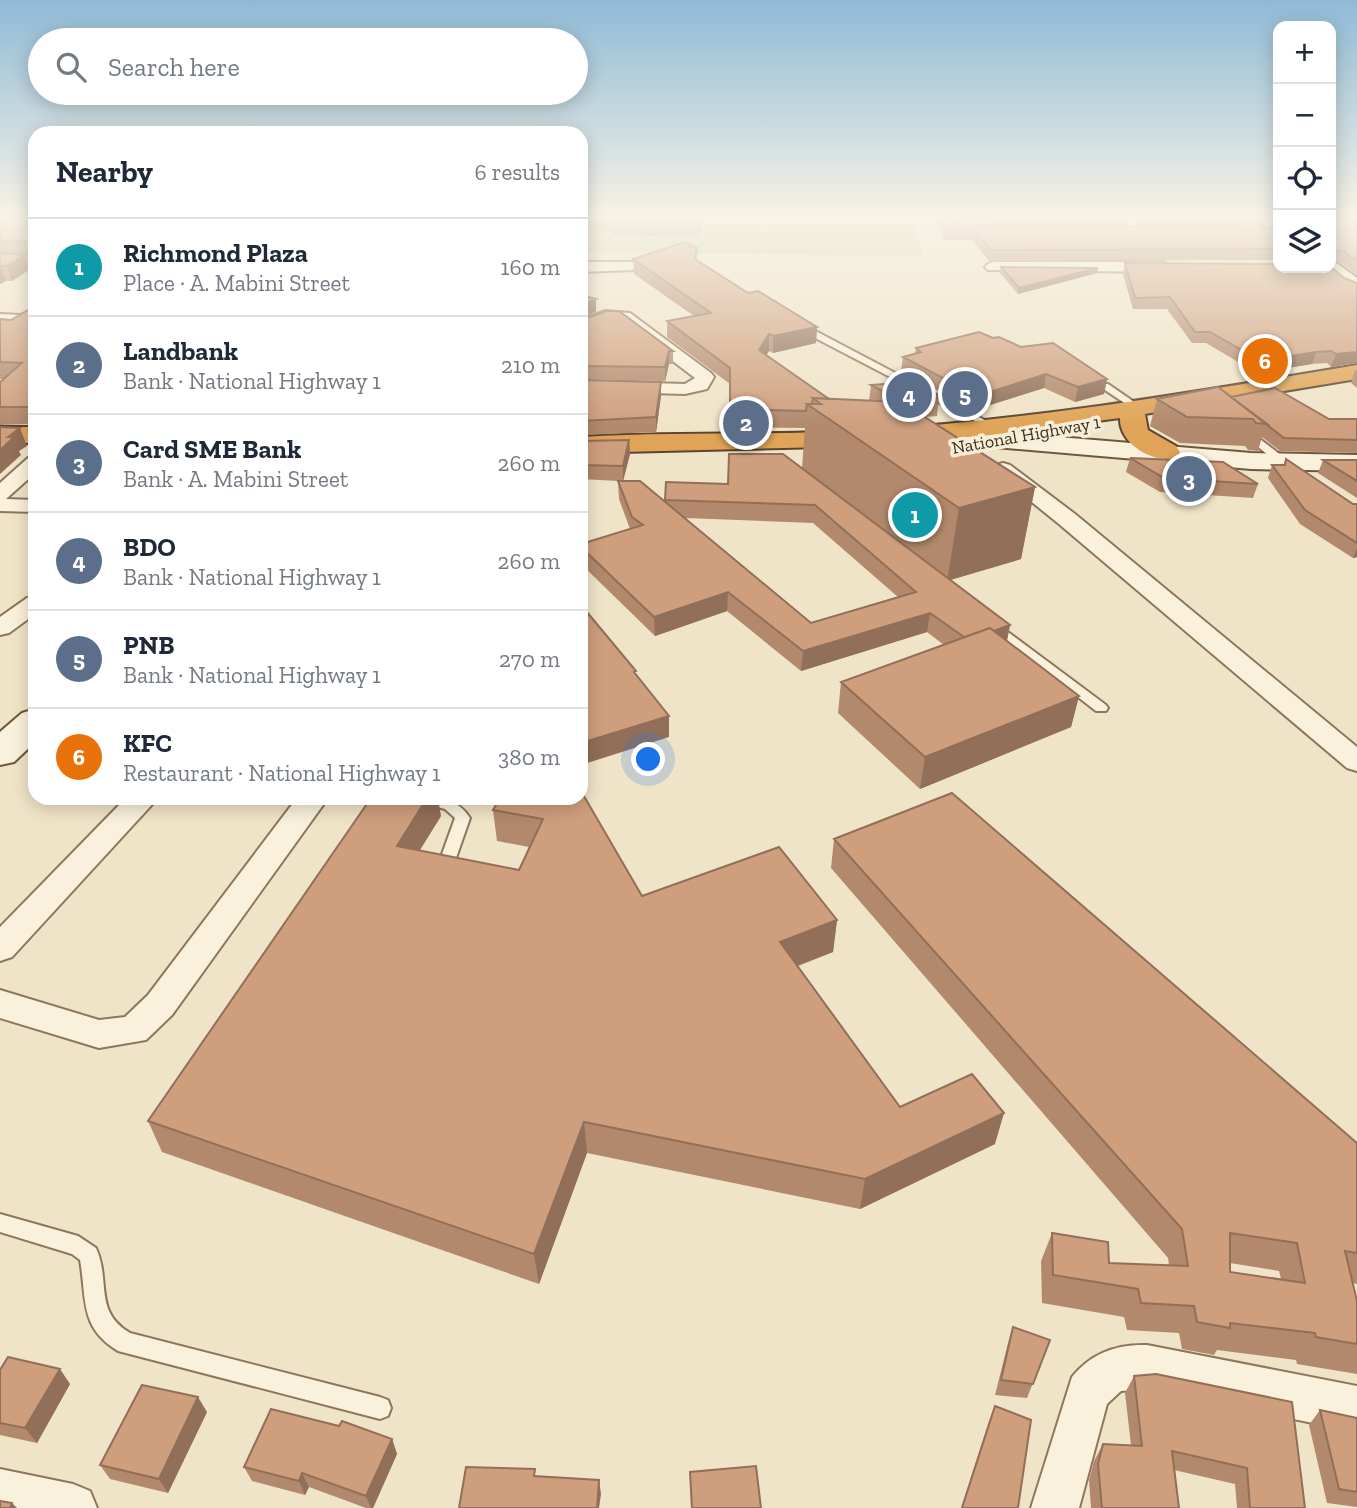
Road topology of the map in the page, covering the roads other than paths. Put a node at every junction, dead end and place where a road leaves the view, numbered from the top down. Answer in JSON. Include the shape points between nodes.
{"nodes":[{"id":1,"x":28,"y":318,"type":"edge"},
{"id":2,"x":0,"y":319,"type":"edge"},
{"id":3,"x":792,"y":322,"type":"edge"},
{"id":4,"x":588,"y":323,"type":"edge"},
{"id":5,"x":1357,"y":372,"type":"edge"},
{"id":6,"x":1105,"y":386,"type":"edge"},
{"id":7,"x":588,"y":388,"type":"edge"},
{"id":8,"x":1134,"y":411,"type":"junction"},
{"id":9,"x":1232,"y":422,"type":"edge"},
{"id":10,"x":924,"y":434,"type":"joint"},
{"id":11,"x":0,"y":435,"type":"edge"},
{"id":12,"x":28,"y":435,"type":"edge"},
{"id":13,"x":995,"y":443,"type":"junction"},
{"id":14,"x":588,"y":447,"type":"edge"},
{"id":15,"x":588,"y":448,"type":"edge"},
{"id":16,"x":1166,"y":452,"type":"junction"},
{"id":17,"x":890,"y":456,"type":"joint"},
{"id":18,"x":1251,"y":461,"type":"junction"},
{"id":19,"x":1282,"y":461,"type":"junction"},
{"id":20,"x":1357,"y":463,"type":"edge"},
{"id":21,"x":28,"y":468,"type":"edge"},
{"id":22,"x":1314,"y":482,"type":"edge"},
{"id":23,"x":0,"y":494,"type":"edge"},
{"id":24,"x":0,"y":505,"type":"edge"},
{"id":25,"x":28,"y":506,"type":"edge"},
{"id":26,"x":28,"y":608,"type":"edge"},
{"id":27,"x":979,"y":615,"type":"edge"},
{"id":28,"x":0,"y":628,"type":"edge"},
{"id":29,"x":1101,"y":708,"type":"dead end"},
{"id":30,"x":28,"y":727,"type":"edge"},
{"id":31,"x":0,"y":753,"type":"edge"},
{"id":32,"x":1357,"y":762,"type":"edge"},
{"id":33,"x":136,"y":805,"type":"edge"},
{"id":34,"x":308,"y":805,"type":"edge"},
{"id":35,"x":450,"y":805,"type":"edge"},
{"id":36,"x":444,"y":871,"type":"edge"},
{"id":37,"x":0,"y":948,"type":"edge"},
{"id":38,"x":0,"y":1004,"type":"edge"},
{"id":39,"x":0,"y":1223,"type":"edge"},
{"id":40,"x":380,"y":1408,"type":"dead end"},
{"id":41,"x":1357,"y":1409,"type":"edge"},
{"id":42,"x":0,"y":1493,"type":"edge"},
{"id":43,"x":74,"y":1508,"type":"edge"},
{"id":44,"x":1055,"y":1508,"type":"edge"}],
"edges":[{"from":1,"to":2,"type":"street"},
{"from":3,"to":13,"type":"lane"},
{"from":4,"to":7,"type":"street","via":[[605,316],[624,316],[705,377],[701,385],[685,389]]},
{"from":5,"to":8,"type":"highway","name":"National Highway 1","via":[[1208,402]]},
{"from":6,"to":8,"type":"lane"},
{"from":8,"to":13,"type":"highway","name":"National Highway 1"},
{"from":8,"to":16,"type":"highway","via":[[1136,435]]},
{"from":9,"to":19,"type":"lane"},
{"from":10,"to":13,"type":"main road"},
{"from":10,"to":14,"type":"highway","name":"National Highway 1"},
{"from":11,"to":12,"type":"highway"},
{"from":13,"to":16,"type":"main road"},
{"from":13,"to":17,"type":"main road"},
{"from":13,"to":18,"type":"main road","via":[[1214,465]]},
{"from":13,"to":32,"type":"street","via":[[1067,519]]},
{"from":15,"to":17,"type":"highway","name":"National Highway 1"},
{"from":16,"to":18,"type":"main road"},
{"from":18,"to":19,"type":"main road"},
{"from":19,"to":20,"type":"main road"},
{"from":19,"to":22,"type":"street"},
{"from":21,"to":23,"type":"street"},
{"from":24,"to":25,"type":"street"},
{"from":26,"to":28,"type":"street"},
{"from":27,"to":29,"type":"lane"},
{"from":30,"to":31,"type":"main road"},
{"from":33,"to":37,"type":"street"},
{"from":34,"to":38,"type":"street","via":[[160,1005],[134,1030],[99,1034]]},
{"from":35,"to":36,"type":"lane","via":[[463,818]]},
{"from":39,"to":40,"type":"lane","via":[[78,1246],[89,1255],[97,1321],[108,1334],[126,1343]]},
{"from":41,"to":44,"type":"street","via":[[1125,1366],[1098,1379],[1088,1393]]},
{"from":42,"to":43,"type":"street"}]}
